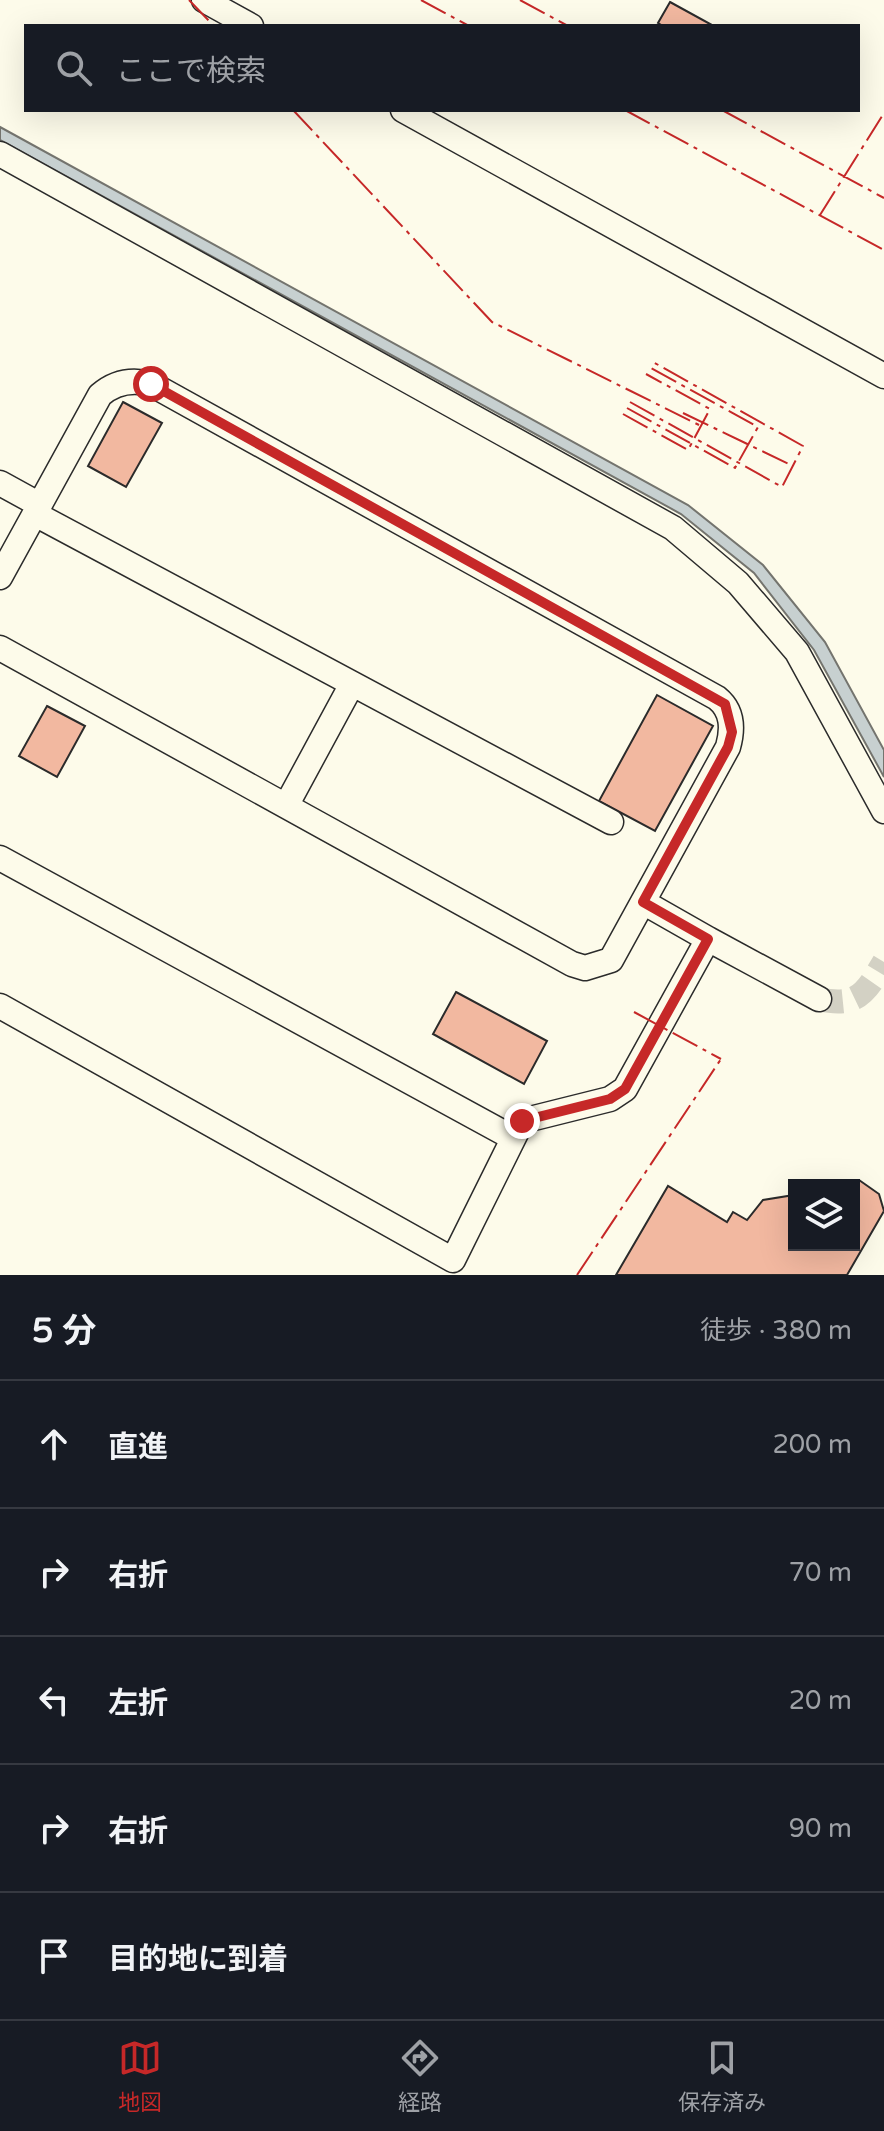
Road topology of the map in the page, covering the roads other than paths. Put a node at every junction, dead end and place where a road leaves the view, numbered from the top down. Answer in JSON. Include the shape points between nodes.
{"nodes":[{"id":1,"x":204,"y":0,"type":"edge"},
{"id":2,"x":247,"y":24,"type":"edge"},
{"id":3,"x":407,"y":112,"type":"edge"},
{"id":4,"x":0,"y":154,"type":"edge"},
{"id":5,"x":884,"y":376,"type":"edge"},
{"id":6,"x":0,"y":483,"type":"edge"},
{"id":7,"x":37,"y":509,"type":"junction"},
{"id":8,"x":0,"y":577,"type":"edge"},
{"id":9,"x":0,"y":648,"type":"edge"},
{"id":10,"x":352,"y":684,"type":"junction"},
{"id":11,"x":286,"y":806,"type":"junction"},
{"id":12,"x":884,"y":811,"type":"edge"},
{"id":13,"x":611,"y":822,"type":"dead end"},
{"id":14,"x":0,"y":858,"type":"edge"},
{"id":15,"x":643,"y":902,"type":"junction"},
{"id":16,"x":708,"y":939,"type":"junction"},
{"id":17,"x":819,"y":999,"type":"tunnel mouth"},
{"id":18,"x":0,"y":1006,"type":"edge"},
{"id":19,"x":513,"y":1138,"type":"junction"}],
"edges":[{"from":1,"to":2,"type":"street"},
{"from":3,"to":5,"type":"street"},
{"from":4,"to":12,"type":"street","via":[[673,528],[738,583],[797,652]]},
{"from":6,"to":7,"type":"street"},
{"from":7,"to":8,"type":"street"},
{"from":7,"to":10,"type":"street"},
{"from":7,"to":15,"type":"street","via":[[100,395],[135,380],[151,384],[717,698],[731,719],[728,747]]},
{"from":9,"to":11,"type":"street"},
{"from":10,"to":11,"type":"street"},
{"from":10,"to":13,"type":"street"},
{"from":11,"to":15,"type":"street","via":[[585,968],[611,960]]},
{"from":14,"to":19,"type":"street"},
{"from":15,"to":16,"type":"street"},
{"from":16,"to":17,"type":"street"},
{"from":16,"to":19,"type":"street","via":[[625,1089],[610,1099],[522,1121]]},
{"from":18,"to":19,"type":"street","via":[[453,1260]]}]}
